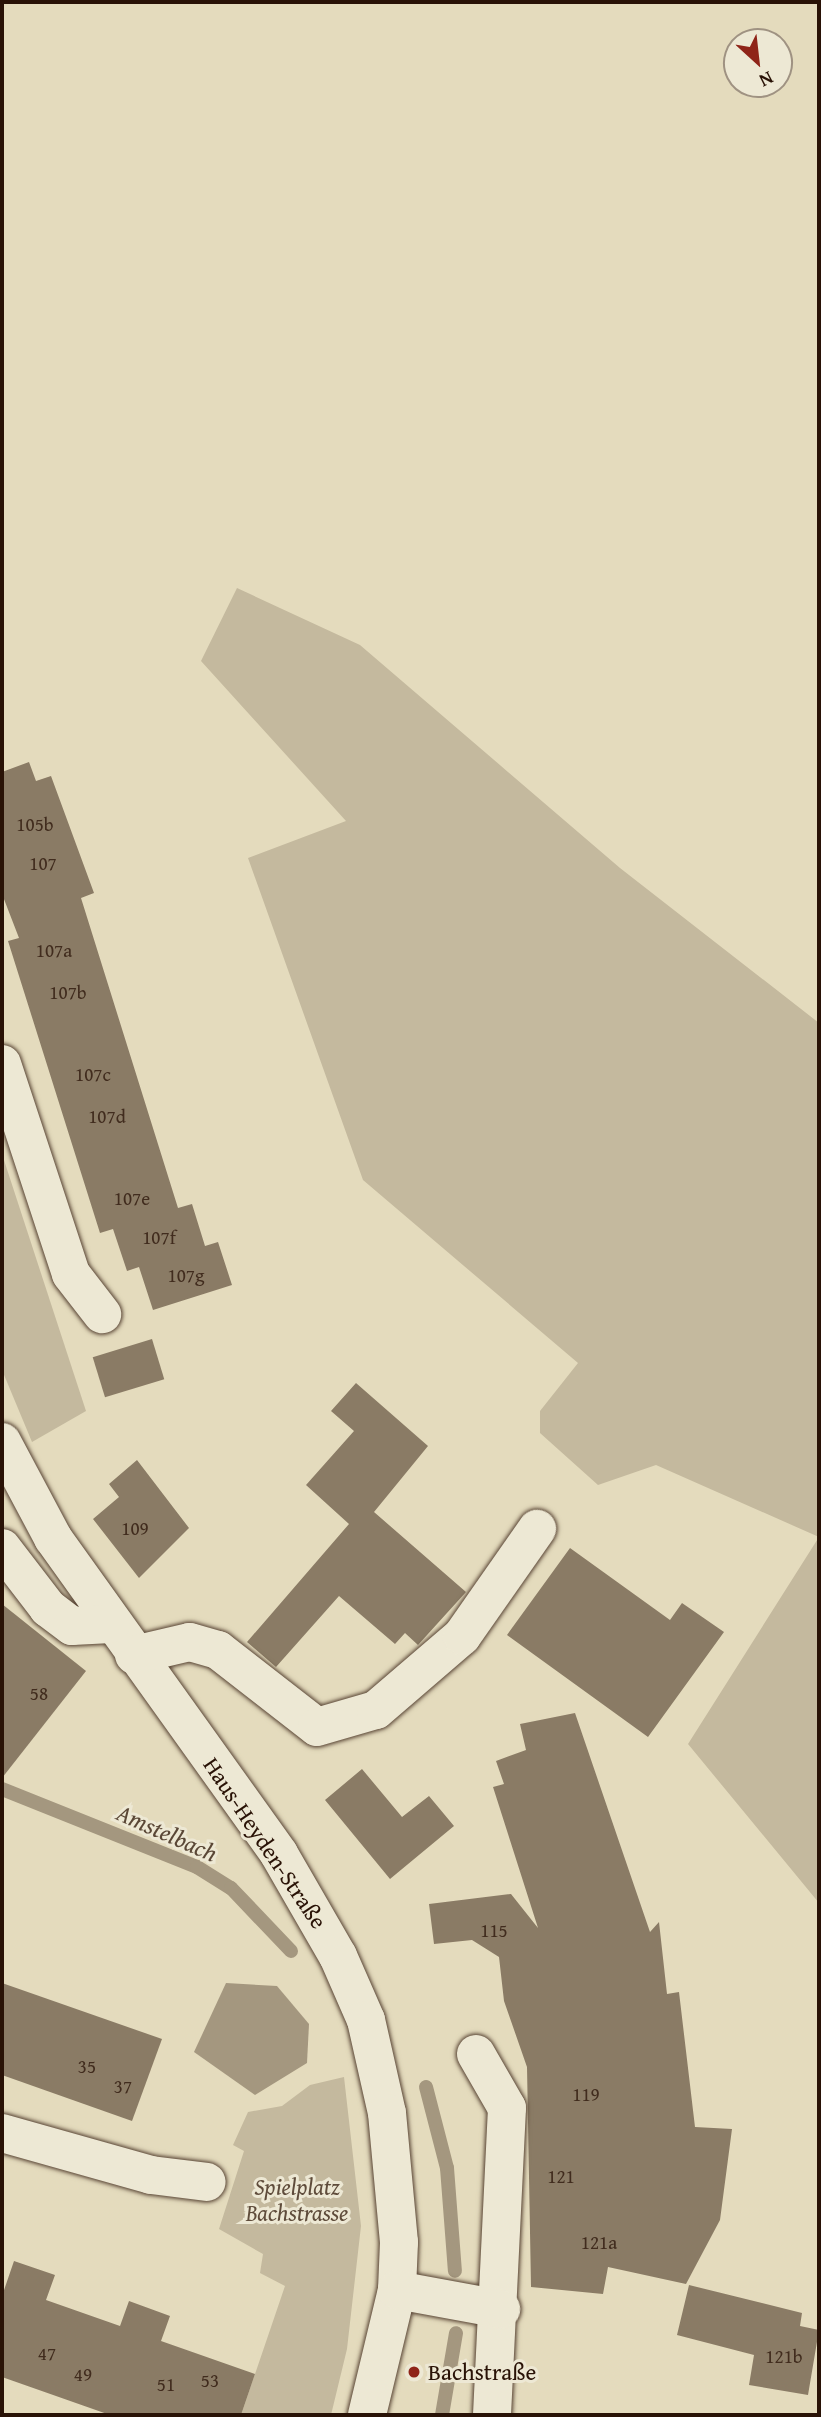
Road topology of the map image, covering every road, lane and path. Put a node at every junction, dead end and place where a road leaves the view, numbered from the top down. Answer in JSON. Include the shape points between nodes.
{"nodes":[{"id":1,"x":2,"y":1064,"type":"edge"},
{"id":2,"x":102,"y":1314,"type":"dead end"},
{"id":3,"x":2,"y":1442,"type":"edge"},
{"id":4,"x":537,"y":1529,"type":"dead end"},
{"id":5,"x":2,"y":1548,"type":"edge"},
{"id":6,"x":111,"y":1625,"type":"junction"},
{"id":7,"x":134,"y":1655,"type":"junction"},
{"id":8,"x":476,"y":2054,"type":"dead end"},
{"id":9,"x":2,"y":2133,"type":"edge"},
{"id":10,"x":207,"y":2182,"type":"dead end"},
{"id":11,"x":397,"y":2290,"type":"junction"},
{"id":12,"x":470,"y":2303,"type":"junction"},
{"id":13,"x":367,"y":2415,"type":"edge"},
{"id":14,"x":492,"y":2415,"type":"edge"}],
"edges":[{"from":1,"to":2,"type":"street","via":[[71,1273]]},
{"from":3,"to":6,"type":"street","name":"Haus-Heyden-Straße","via":[[53,1538]]},
{"from":4,"to":7,"type":"street","via":[[462,1636],[376,1710],[317,1727],[218,1650],[190,1642]]},
{"from":5,"to":6,"type":"street","via":[[48,1608],[72,1626]]},
{"from":6,"to":7,"type":"street","name":"Haus-Heyden-Straße"},
{"from":7,"to":11,"type":"street","name":"Haus-Heyden-Straße","via":[[279,1854],[354,1990],[387,2113]]},
{"from":8,"to":12,"type":"street","via":[[507,2108]]},
{"from":9,"to":10,"type":"street","via":[[151,2175]]},
{"from":11,"to":12,"type":"street"},
{"from":11,"to":13,"type":"street","name":"Haus-Heyden-Straße"},
{"from":12,"to":14,"type":"street"}]}
